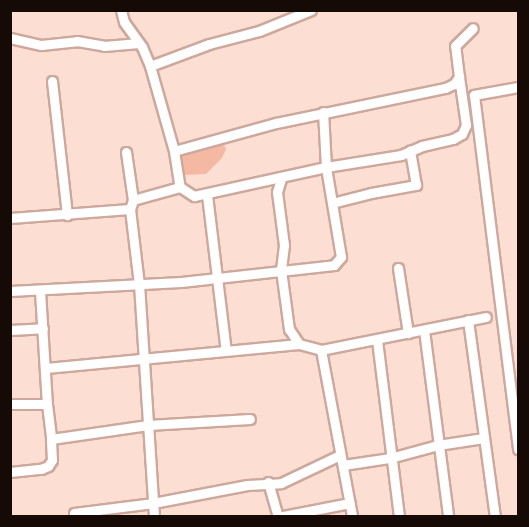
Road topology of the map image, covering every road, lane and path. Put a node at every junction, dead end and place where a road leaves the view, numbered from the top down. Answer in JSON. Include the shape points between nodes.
{"nodes":[{"id":1,"x":121,"y":10,"type":"edge"},
{"id":2,"x":311,"y":10,"type":"edge"},
{"id":3,"x":473,"y":28,"type":"dead end"},
{"id":4,"x":10,"y":38,"type":"edge"},
{"id":5,"x":139,"y":43,"type":"junction"},
{"id":6,"x":150,"y":66,"type":"junction"},
{"id":7,"x":459,"y":77,"type":"junction"},
{"id":8,"x":52,"y":81,"type":"dead end"},
{"id":9,"x":519,"y":87,"type":"edge"},
{"id":10,"x":474,"y":95,"type":"junction"},
{"id":11,"x":462,"y":97,"type":"junction"},
{"id":12,"x":323,"y":112,"type":"junction"},
{"id":13,"x":174,"y":151,"type":"junction"},
{"id":14,"x":410,"y":151,"type":"junction"},
{"id":15,"x":126,"y":152,"type":"dead end"},
{"id":16,"x":326,"y":167,"type":"junction"},
{"id":17,"x":281,"y":178,"type":"junction"},
{"id":18,"x":180,"y":187,"type":"junction"},
{"id":19,"x":207,"y":195,"type":"junction"},
{"id":20,"x":332,"y":203,"type":"junction"},
{"id":21,"x":131,"y":205,"type":"junction"},
{"id":22,"x":68,"y":215,"type":"junction"},
{"id":23,"x":10,"y":218,"type":"edge"},
{"id":24,"x":398,"y":268,"type":"dead end"},
{"id":25,"x":282,"y":270,"type":"junction"},
{"id":26,"x":215,"y":279,"type":"junction"},
{"id":27,"x":139,"y":284,"type":"junction"},
{"id":28,"x":10,"y":291,"type":"edge"},
{"id":29,"x":40,"y":291,"type":"junction"},
{"id":30,"x":486,"y":317,"type":"dead end"},
{"id":31,"x":468,"y":320,"type":"junction"},
{"id":32,"x":43,"y":328,"type":"junction"},
{"id":33,"x":289,"y":329,"type":"junction"},
{"id":34,"x":10,"y":330,"type":"edge"},
{"id":35,"x":423,"y":330,"type":"junction"},
{"id":36,"x":408,"y":333,"type":"junction"},
{"id":37,"x":377,"y":340,"type":"junction"},
{"id":38,"x":299,"y":344,"type":"junction"},
{"id":39,"x":283,"y":346,"type":"junction"},
{"id":40,"x":321,"y":350,"type":"junction"},
{"id":41,"x":226,"y":351,"type":"junction"},
{"id":42,"x":142,"y":358,"type":"junction"},
{"id":43,"x":46,"y":368,"type":"junction"},
{"id":44,"x":10,"y":404,"type":"edge"},
{"id":45,"x":47,"y":404,"type":"junction"},
{"id":46,"x":250,"y":419,"type":"dead end"},
{"id":47,"x":148,"y":425,"type":"junction"},
{"id":48,"x":483,"y":438,"type":"junction"},
{"id":49,"x":51,"y":439,"type":"junction"},
{"id":50,"x":438,"y":445,"type":"junction"},
{"id":51,"x":519,"y":449,"type":"edge"},
{"id":52,"x":340,"y":455,"type":"junction"},
{"id":53,"x":390,"y":458,"type":"junction"},
{"id":54,"x":343,"y":465,"type":"junction"},
{"id":55,"x":10,"y":471,"type":"edge"},
{"id":56,"x":268,"y":482,"type":"junction"},
{"id":57,"x":153,"y":503,"type":"junction"},
{"id":58,"x":350,"y":503,"type":"junction"},
{"id":59,"x":74,"y":513,"type":"dead end"},
{"id":60,"x":154,"y":516,"type":"edge"},
{"id":61,"x":278,"y":516,"type":"edge"},
{"id":62,"x":283,"y":516,"type":"edge"},
{"id":63,"x":352,"y":516,"type":"edge"},
{"id":64,"x":399,"y":516,"type":"edge"},
{"id":65,"x":448,"y":516,"type":"edge"},
{"id":66,"x":495,"y":516,"type":"edge"}],
"edges":[{"from":1,"to":5,"type":"street","via":[[124,22]]},
{"from":2,"to":6,"type":"street"},
{"from":3,"to":7,"type":"street","via":[[455,46]]},
{"from":4,"to":5,"type":"street","via":[[41,45],[77,41],[104,46]]},
{"from":5,"to":6,"type":"street"},
{"from":6,"to":13,"type":"street"},
{"from":7,"to":11,"type":"street"},
{"from":7,"to":12,"type":"street","via":[[445,88]]},
{"from":8,"to":22,"type":"street"},
{"from":9,"to":10,"type":"street"},
{"from":10,"to":11,"type":"street"},
{"from":10,"to":51,"type":"street"},
{"from":11,"to":14,"type":"street","via":[[466,125],[462,134]]},
{"from":12,"to":13,"type":"street"},
{"from":12,"to":16,"type":"street"},
{"from":13,"to":18,"type":"street"},
{"from":14,"to":16,"type":"street"},
{"from":14,"to":20,"type":"street","via":[[416,185]]},
{"from":15,"to":21,"type":"street"},
{"from":16,"to":17,"type":"street"},
{"from":16,"to":20,"type":"street"},
{"from":17,"to":19,"type":"street"},
{"from":17,"to":25,"type":"street","via":[[277,192],[284,245]]},
{"from":18,"to":19,"type":"street","via":[[194,196]]},
{"from":18,"to":21,"type":"street"},
{"from":19,"to":26,"type":"street"},
{"from":20,"to":25,"type":"street","via":[[339,262]]},
{"from":21,"to":22,"type":"street"},
{"from":21,"to":27,"type":"street"},
{"from":22,"to":23,"type":"street"},
{"from":24,"to":36,"type":"street"},
{"from":25,"to":26,"type":"street"},
{"from":25,"to":33,"type":"street"},
{"from":26,"to":27,"type":"street"},
{"from":26,"to":41,"type":"street"},
{"from":27,"to":29,"type":"street"},
{"from":27,"to":42,"type":"street"},
{"from":28,"to":29,"type":"street"},
{"from":29,"to":32,"type":"street"},
{"from":30,"to":31,"type":"street"},
{"from":31,"to":35,"type":"street"},
{"from":31,"to":48,"type":"street"},
{"from":32,"to":34,"type":"street"},
{"from":32,"to":43,"type":"street"},
{"from":33,"to":38,"type":"street"},
{"from":33,"to":39,"type":"street"},
{"from":35,"to":36,"type":"street"},
{"from":35,"to":50,"type":"street"},
{"from":36,"to":37,"type":"street"},
{"from":37,"to":40,"type":"street"},
{"from":37,"to":53,"type":"street"},
{"from":38,"to":39,"type":"street"},
{"from":38,"to":40,"type":"street"},
{"from":39,"to":41,"type":"street"},
{"from":40,"to":52,"type":"street"},
{"from":41,"to":42,"type":"street"},
{"from":42,"to":43,"type":"street"},
{"from":42,"to":47,"type":"street"},
{"from":43,"to":45,"type":"street"},
{"from":44,"to":45,"type":"street"},
{"from":45,"to":49,"type":"street"},
{"from":46,"to":47,"type":"street"},
{"from":47,"to":49,"type":"street"},
{"from":47,"to":57,"type":"street"},
{"from":48,"to":50,"type":"street"},
{"from":48,"to":66,"type":"street"},
{"from":49,"to":55,"type":"street","via":[[52,460],[48,466]]},
{"from":50,"to":53,"type":"street"},
{"from":50,"to":65,"type":"street"},
{"from":52,"to":54,"type":"street"},
{"from":52,"to":56,"type":"street","via":[[281,483]]},
{"from":53,"to":54,"type":"street"},
{"from":53,"to":64,"type":"street"},
{"from":54,"to":58,"type":"street"},
{"from":56,"to":57,"type":"street"},
{"from":56,"to":61,"type":"street"},
{"from":57,"to":59,"type":"street"},
{"from":57,"to":60,"type":"street"},
{"from":58,"to":62,"type":"street"},
{"from":58,"to":63,"type":"street"}]}
